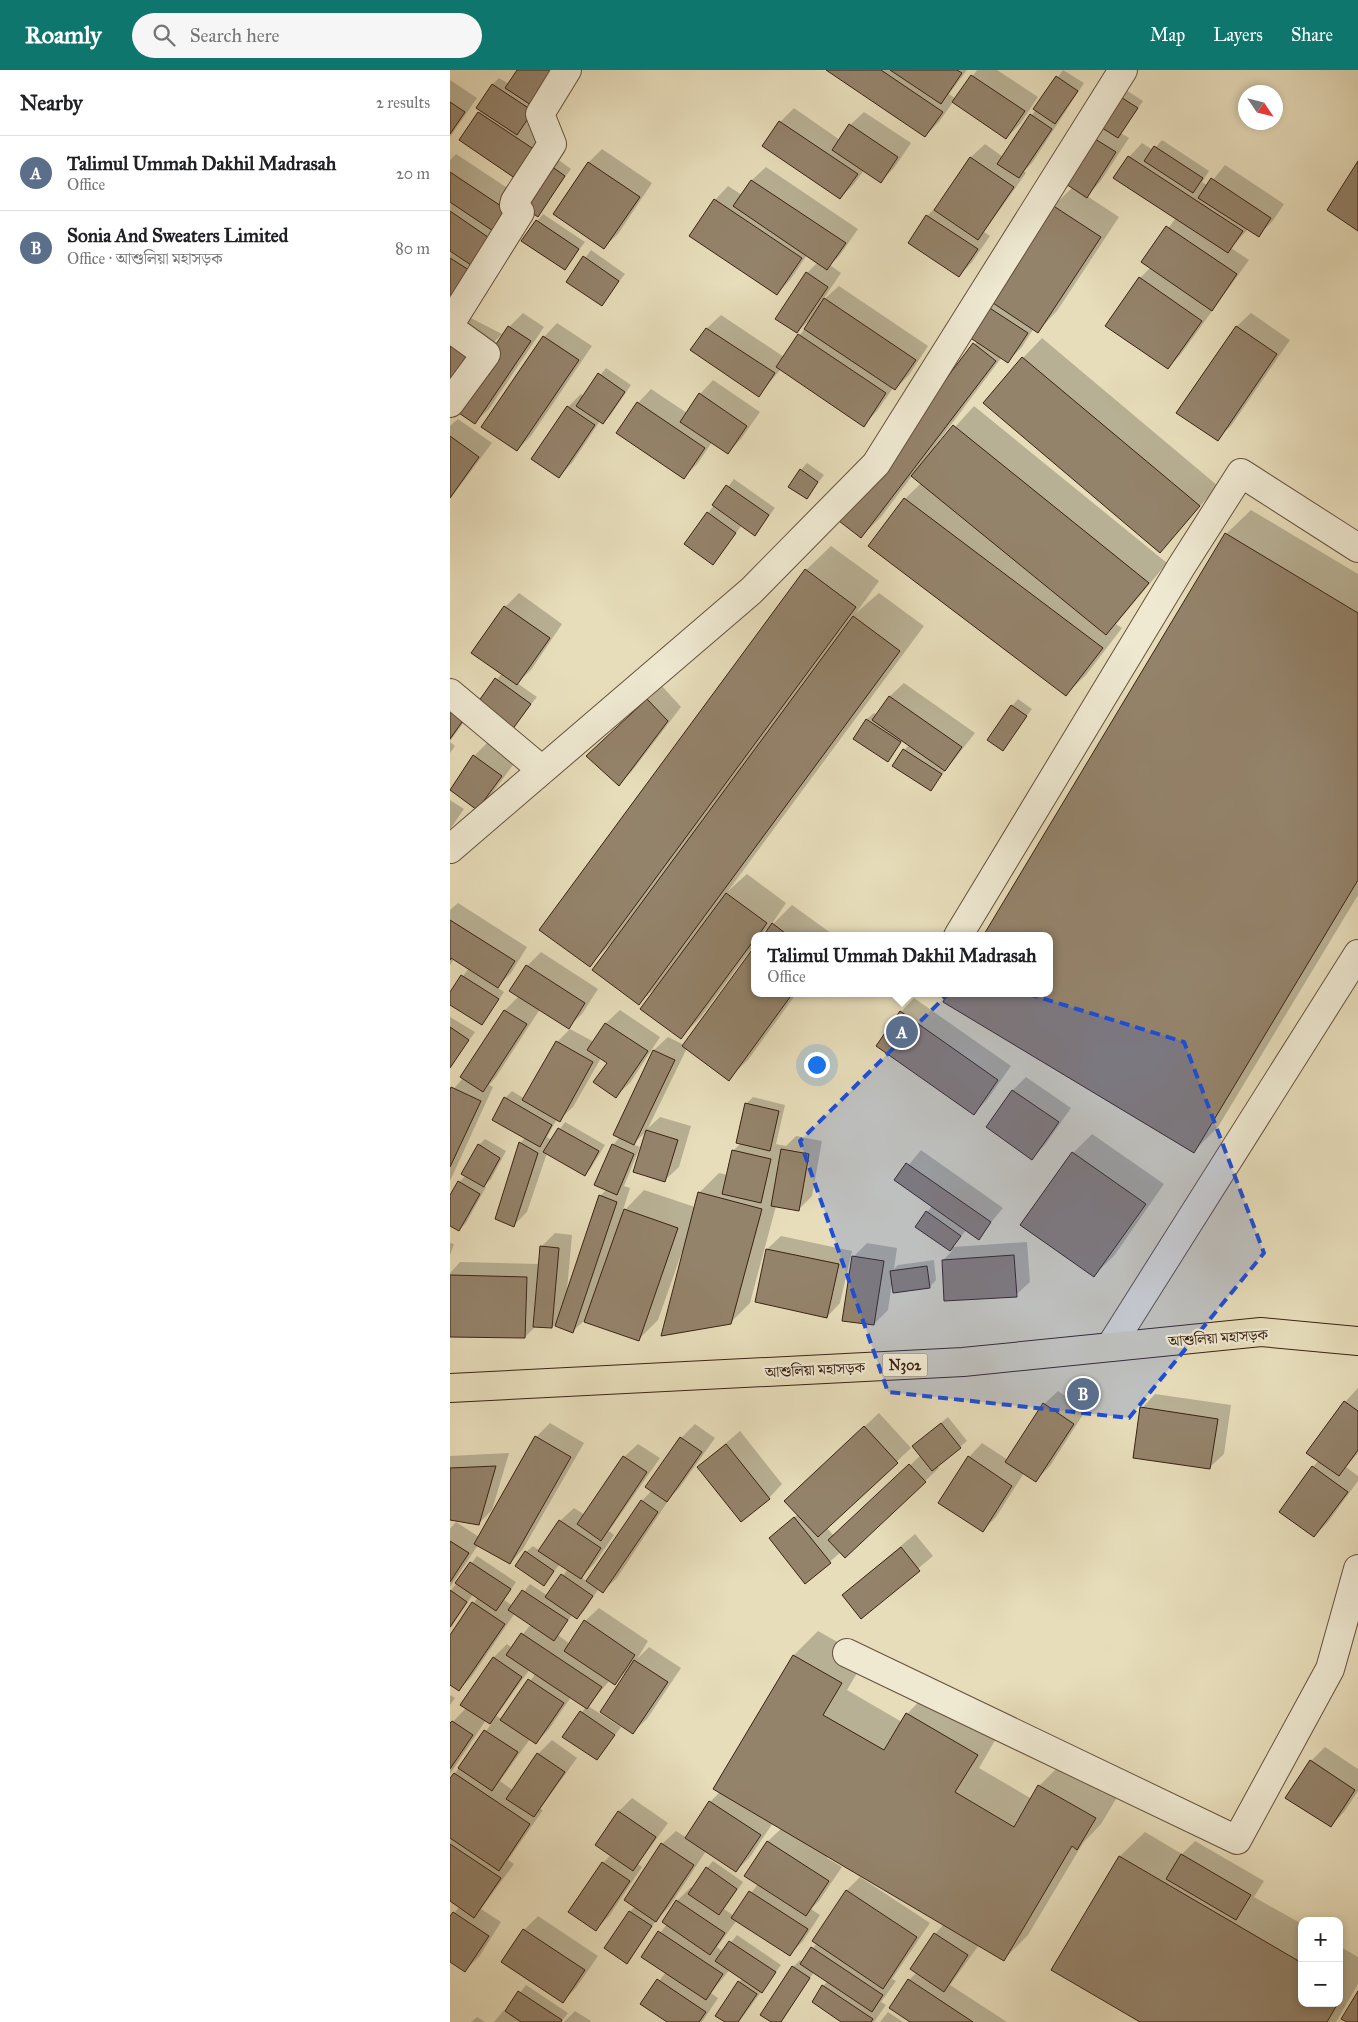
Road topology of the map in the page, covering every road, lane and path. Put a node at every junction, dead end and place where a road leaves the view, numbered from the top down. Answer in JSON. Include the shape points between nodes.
{"nodes":[{"id":1,"x":568,"y":70,"type":"edge"},
{"id":2,"x":1123,"y":70,"type":"edge"},
{"id":3,"x":450,"y":324,"type":"edge"},
{"id":4,"x":450,"y":328,"type":"edge"},
{"id":5,"x":450,"y":403,"type":"edge"},
{"id":6,"x":1358,"y":548,"type":"edge"},
{"id":7,"x":450,"y":693,"type":"edge"},
{"id":8,"x":542,"y":770,"type":"junction"},
{"id":9,"x":450,"y":849,"type":"edge"},
{"id":10,"x":960,"y":932,"type":"edge"},
{"id":11,"x":1358,"y":954,"type":"edge"},
{"id":12,"x":1358,"y":1341,"type":"edge"},
{"id":13,"x":1110,"y":1347,"type":"junction"},
{"id":14,"x":450,"y":1388,"type":"edge"},
{"id":15,"x":1358,"y":1569,"type":"edge"},
{"id":16,"x":846,"y":1653,"type":"dead end"}],
"edges":[{"from":1,"to":3,"type":"street","via":[[540,114],[552,144],[515,201],[514,205],[520,212]]},
{"from":2,"to":8,"type":"street","via":[[876,464],[751,591]]},
{"from":4,"to":5,"type":"street","via":[[486,354]]},
{"from":6,"to":10,"type":"street","via":[[1241,473]]},
{"from":7,"to":8,"type":"street"},
{"from":8,"to":9,"type":"street"},
{"from":11,"to":13,"type":"street"},
{"from":12,"to":13,"type":"highway","name":"আশুলিয়া মহাসড়ক","number":"N302","via":[[1261,1332]]},
{"from":13,"to":14,"type":"highway","name":"আশুলিয়া মহাসড়ক","number":"N302","via":[[963,1362]]},
{"from":15,"to":16,"type":"street","via":[[1330,1669],[1237,1840]]}]}
